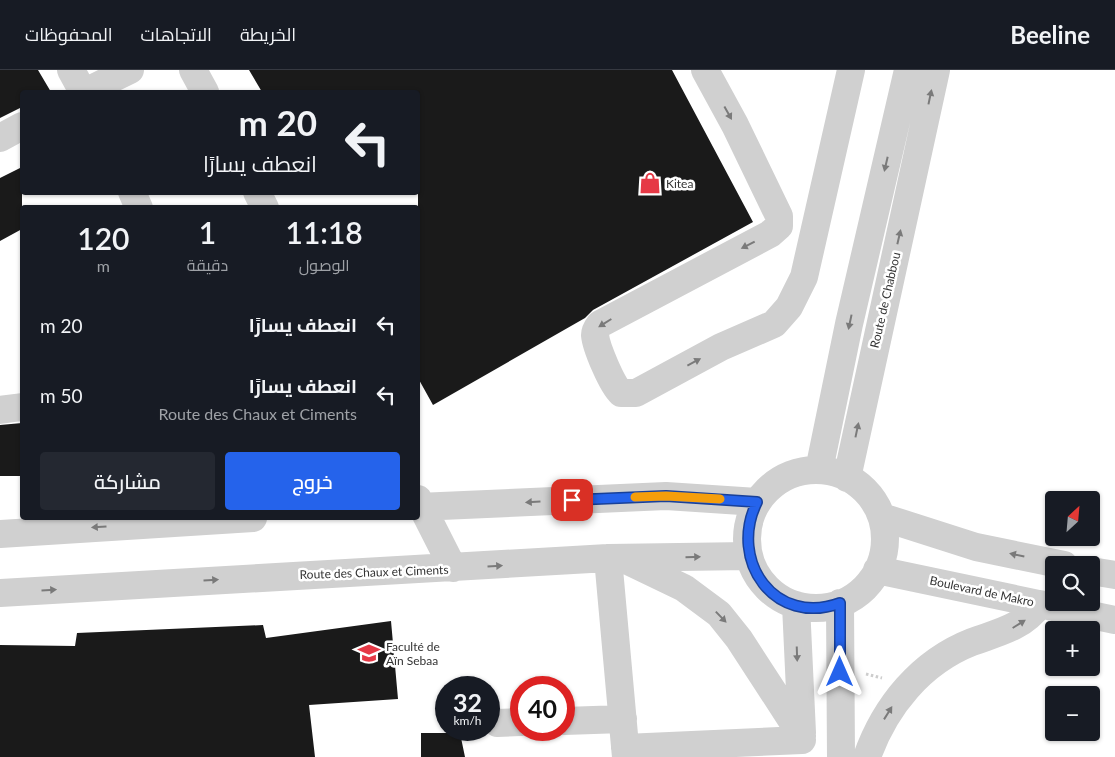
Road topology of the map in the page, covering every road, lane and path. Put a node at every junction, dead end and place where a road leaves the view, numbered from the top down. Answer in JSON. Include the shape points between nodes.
{"nodes":[{"id":1,"x":71,"y":70,"type":"edge"},
{"id":2,"x":130,"y":70,"type":"edge"},
{"id":3,"x":193,"y":70,"type":"edge"},
{"id":4,"x":705,"y":70,"type":"edge"},
{"id":5,"x":851,"y":70,"type":"edge"},
{"id":6,"x":908,"y":70,"type":"edge"},
{"id":7,"x":936,"y":70,"type":"edge"},
{"id":8,"x":83,"y":90,"type":"edge"},
{"id":9,"x":88,"y":90,"type":"edge"},
{"id":10,"x":204,"y":90,"type":"edge"},
{"id":11,"x":20,"y":127,"type":"edge"},
{"id":12,"x":0,"y":138,"type":"edge"},
{"id":13,"x":779,"y":226,"type":"junction"},
{"id":14,"x":814,"y":236,"type":"junction"},
{"id":15,"x":20,"y":407,"type":"edge"},
{"id":16,"x":0,"y":410,"type":"edge"},
{"id":17,"x":820,"y":470,"type":"junction"},
{"id":18,"x":848,"y":478,"type":"junction"},
{"id":19,"x":757,"y":502,"type":"junction"},
{"id":20,"x":420,"y":504,"type":"edge"},
{"id":21,"x":420,"y":506,"type":"edge"},
{"id":22,"x":882,"y":516,"type":"junction"},
{"id":23,"x":221,"y":520,"type":"edge"},
{"id":24,"x":0,"y":534,"type":"edge"},
{"id":25,"x":749,"y":556,"type":"junction"},
{"id":26,"x":614,"y":558,"type":"junction"},
{"id":27,"x":1045,"y":561,"type":"edge"},
{"id":28,"x":453,"y":568,"type":"junction"},
{"id":29,"x":878,"y":570,"type":"junction"},
{"id":30,"x":1100,"y":572,"type":"edge"},
{"id":31,"x":1115,"y":575,"type":"edge"},
{"id":32,"x":0,"y":593,"type":"edge"},
{"id":33,"x":840,"y":603,"type":"junction"},
{"id":34,"x":1040,"y":604,"type":"junction"},
{"id":35,"x":796,"y":605,"type":"junction"},
{"id":36,"x":1115,"y":620,"type":"edge"},
{"id":37,"x":623,"y":719,"type":"junction"},
{"id":38,"x":575,"y":721,"type":"edge"},
{"id":39,"x":802,"y":744,"type":"edge"},
{"id":40,"x":760,"y":750,"type":"edge"},
{"id":41,"x":626,"y":752,"type":"edge"},
{"id":42,"x":841,"y":757,"type":"edge"},
{"id":43,"x":867,"y":757,"type":"edge"}],
"edges":[{"from":1,"to":8,"type":"street"},
{"from":2,"to":9,"type":"street"},
{"from":3,"to":10,"type":"street"},
{"from":4,"to":13,"type":"street","one_way":true,"via":[[780,216]]},
{"from":5,"to":14,"type":"street"},
{"from":6,"to":17,"type":"street","one_way":true,"via":[[849,324]]},
{"from":18,"to":7,"type":"street","name":"Route de Chabbou","one_way":true},
{"from":11,"to":12,"type":"street"},
{"from":13,"to":14,"type":"street"},
{"from":13,"to":14,"type":"street","one_way":true,"via":[[770,234],[600,324],[595,332],[596,340],[617,389],[636,393],[721,347],[774,324],[800,288]]},
{"from":15,"to":16,"type":"street"},
{"from":17,"to":18,"type":"street"},
{"from":17,"to":19,"type":"street","via":[[793,473],[779,480],[766,489]]},
{"from":18,"to":22,"type":"street","via":[[865,490]]},
{"from":19,"to":20,"type":"street","one_way":true,"via":[[666,496]]},
{"from":19,"to":25,"type":"street","via":[[747,528]]},
{"from":21,"to":28,"type":"street"},
{"from":27,"to":22,"type":"street","one_way":true,"via":[[976,547]]},
{"from":22,"to":29,"type":"street","via":[[884,549]]},
{"from":23,"to":24,"type":"street","one_way":true},
{"from":26,"to":25,"type":"street","name":"Route des Chaux et Ciments","one_way":true},
{"from":25,"to":35,"type":"street","via":[[761,581],[781,599]]},
{"from":28,"to":26,"type":"street","name":"Route des Chaux et Ciments","one_way":true},
{"from":26,"to":37,"type":"street"},
{"from":26,"to":39,"type":"street","one_way":true,"via":[[670,580],[719,614],[739,639]]},
{"from":32,"to":28,"type":"street","name":"Route des Chaux et Ciments","one_way":true},
{"from":29,"to":33,"type":"street","via":[[861,591]]},
{"from":29,"to":34,"type":"street","name":"Boulevard de Makro"},
{"from":30,"to":31,"type":"street"},
{"from":33,"to":35,"type":"street","via":[[823,607]]},
{"from":33,"to":42,"type":"street"},
{"from":34,"to":36,"type":"street","name":"Boulevard de Makro"},
{"from":43,"to":34,"type":"street","one_way":true,"via":[[881,723],[916,678],[956,649],[1016,627]]},
{"from":35,"to":39,"type":"street","one_way":true},
{"from":37,"to":38,"type":"street"},
{"from":37,"to":41,"type":"street"},
{"from":39,"to":40,"type":"street"},
{"from":40,"to":41,"type":"street"}]}
